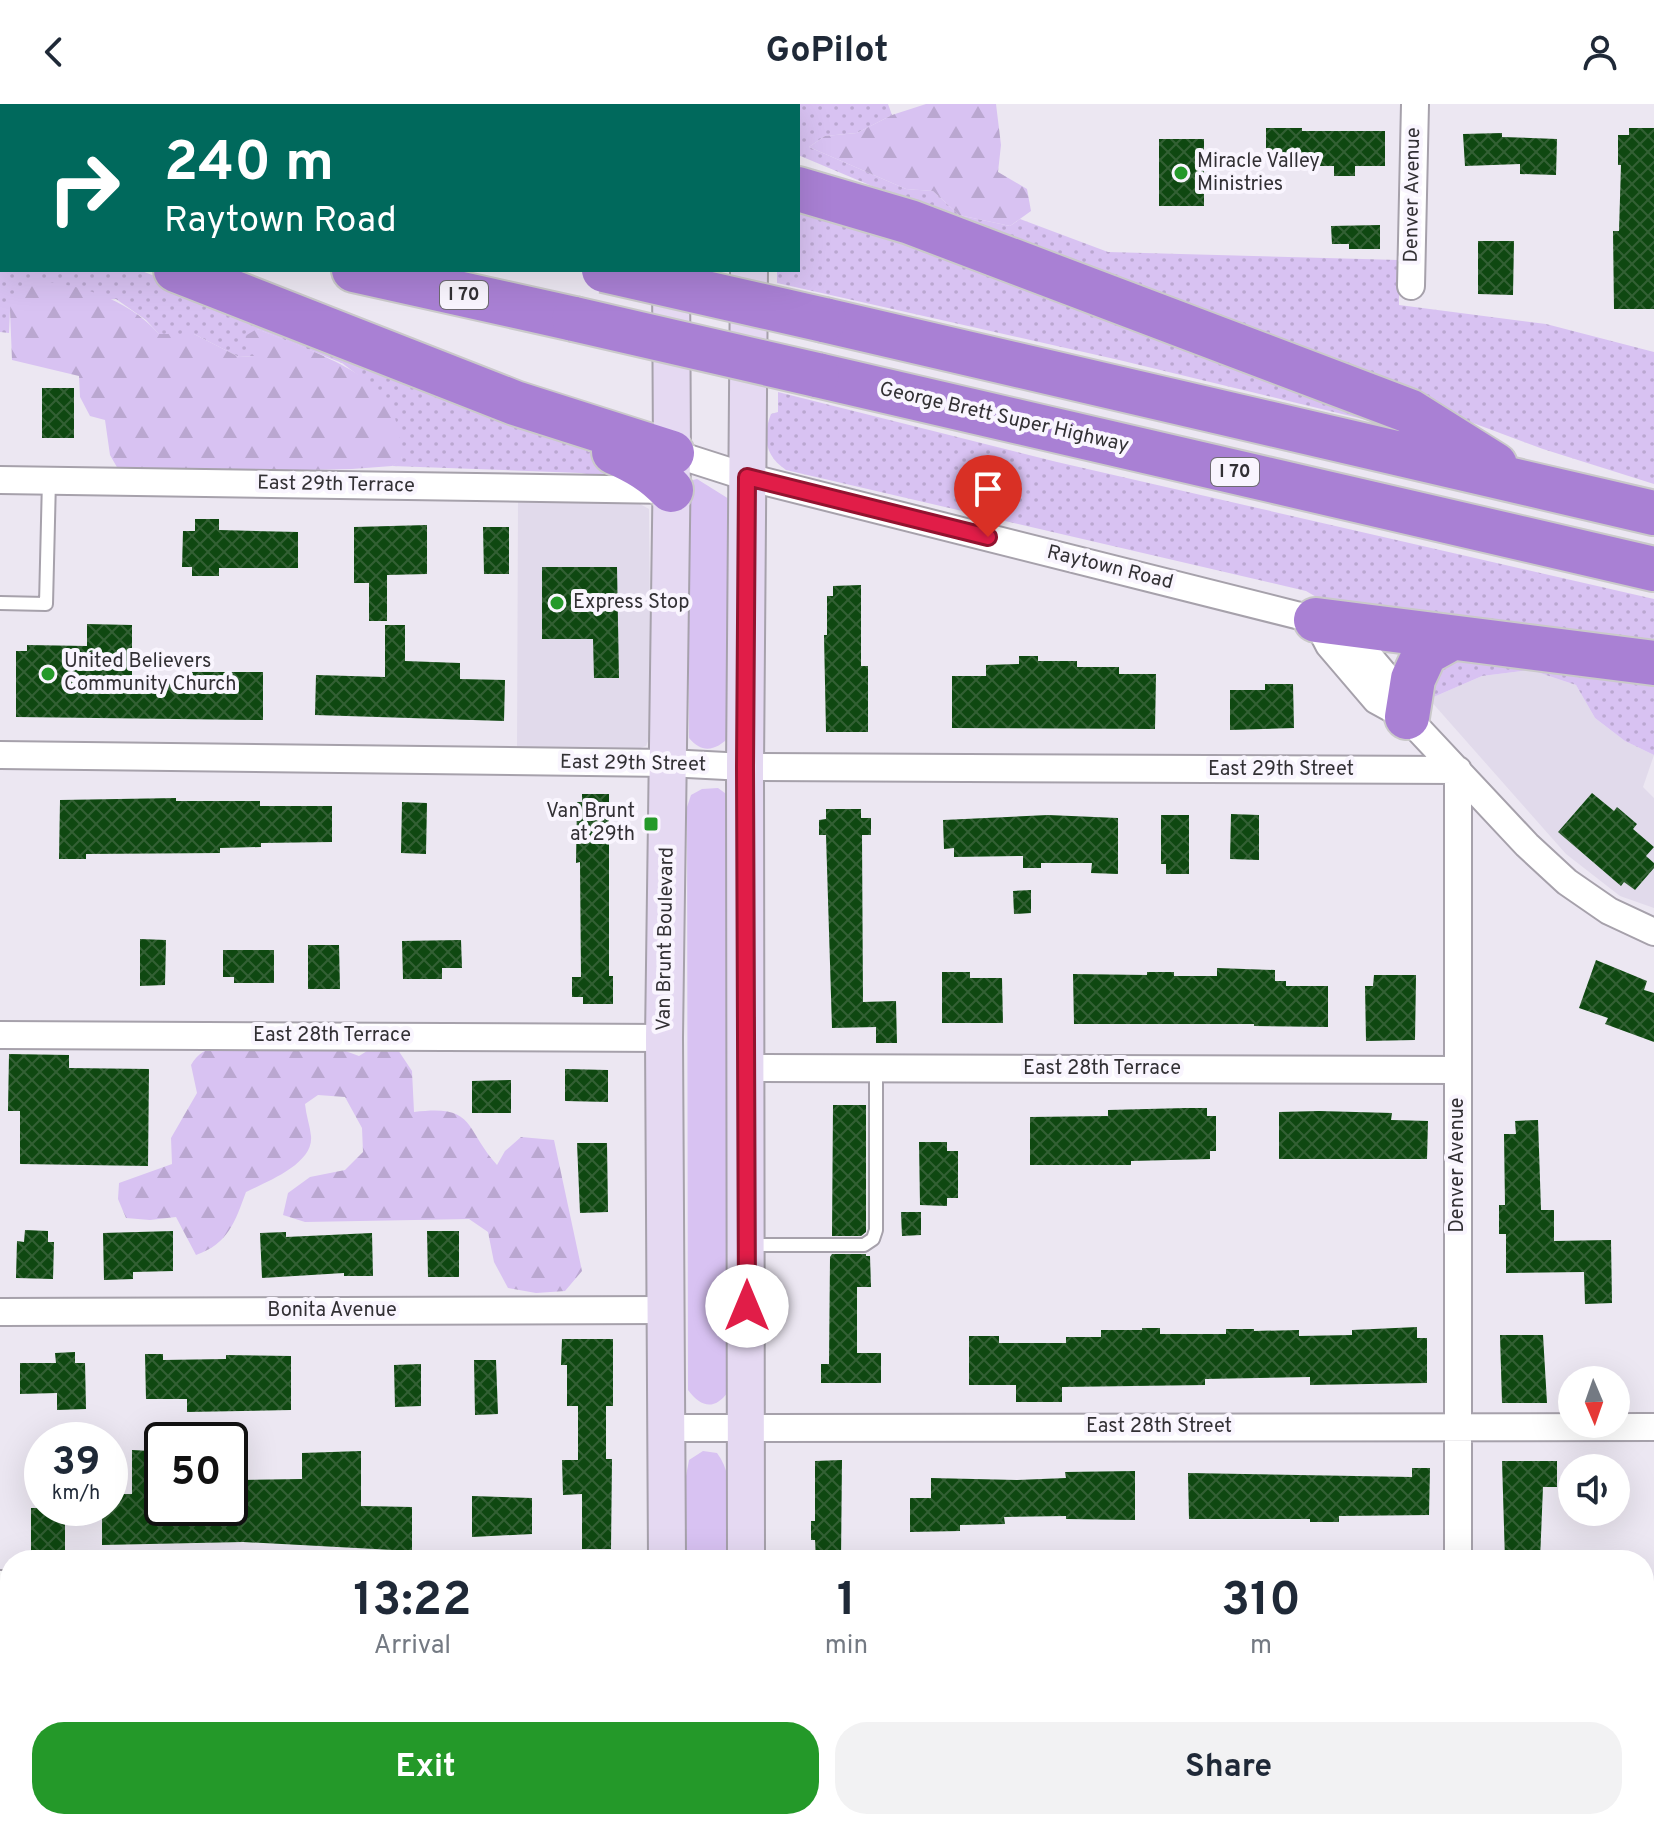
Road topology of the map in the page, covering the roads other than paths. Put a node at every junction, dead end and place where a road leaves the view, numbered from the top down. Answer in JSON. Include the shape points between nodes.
{"nodes":[{"id":1,"x":1415,"y":104,"type":"edge"},
{"id":2,"x":800,"y":165,"type":"edge"},
{"id":3,"x":800,"y":190,"type":"edge"},
{"id":4,"x":910,"y":222,"type":"junction"},
{"id":5,"x":181,"y":272,"type":"edge"},
{"id":6,"x":363,"y":272,"type":"edge"},
{"id":7,"x":613,"y":272,"type":"edge"},
{"id":8,"x":671,"y":272,"type":"edge"},
{"id":9,"x":749,"y":272,"type":"edge"},
{"id":10,"x":1411,"y":286,"type":"dead end"},
{"id":11,"x":672,"y":471,"type":"junction"},
{"id":12,"x":747,"y":477,"type":"junction"},
{"id":13,"x":0,"y":480,"type":"edge"},
{"id":14,"x":49,"y":480,"type":"junction"},
{"id":15,"x":1525,"y":483,"type":"junction"},
{"id":16,"x":1654,"y":513,"type":"edge"},
{"id":17,"x":1654,"y":569,"type":"edge"},
{"id":18,"x":0,"y":603,"type":"edge"},
{"id":19,"x":1316,"y":620,"type":"junction"},
{"id":20,"x":1452,"y":638,"type":"junction"},
{"id":21,"x":1654,"y":663,"type":"edge"},
{"id":22,"x":1407,"y":717,"type":"junction"},
{"id":23,"x":0,"y":755,"type":"edge"},
{"id":24,"x":668,"y":763,"type":"junction"},
{"id":25,"x":745,"y":767,"type":"junction"},
{"id":26,"x":1458,"y":770,"type":"junction"},
{"id":27,"x":1654,"y":932,"type":"edge"},
{"id":28,"x":0,"y":1035,"type":"edge"},
{"id":29,"x":664,"y":1038,"type":"junction"},
{"id":30,"x":746,"y":1068,"type":"junction"},
{"id":31,"x":876,"y":1069,"type":"junction"},
{"id":32,"x":1457,"y":1070,"type":"junction"},
{"id":33,"x":747,"y":1245,"type":"junction"},
{"id":34,"x":665,"y":1310,"type":"junction"},
{"id":35,"x":0,"y":1312,"type":"edge"},
{"id":36,"x":747,"y":1427,"type":"junction"},
{"id":37,"x":1459,"y":1427,"type":"junction"},
{"id":38,"x":1654,"y":1427,"type":"edge"},
{"id":39,"x":665,"y":1428,"type":"junction"},
{"id":40,"x":667,"y":1550,"type":"edge"},
{"id":41,"x":746,"y":1550,"type":"edge"},
{"id":42,"x":1458,"y":1550,"type":"edge"}],
"edges":[{"from":1,"to":10,"type":"street","name":"Denver Avenue"},
{"from":2,"to":4,"type":"highway"},
{"from":3,"to":4,"type":"highway"},
{"from":4,"to":15,"type":"highway","via":[[1409,411]]},
{"from":5,"to":11,"type":"highway","via":[[515,403]]},
{"from":6,"to":17,"type":"highway","name":"George Brett Super Highway","number":"I 70","bridge":true},
{"from":7,"to":15,"type":"highway","bridge":true},
{"from":8,"to":11,"type":"main road","name":"Van Brunt Boulevard"},
{"from":9,"to":12,"type":"main road"},
{"from":11,"to":12,"type":"street","name":"Raytown Road"},
{"from":11,"to":14,"type":"street","name":"East 29th Terrace"},
{"from":11,"to":24,"type":"main road","name":"Van Brunt Boulevard"},
{"from":12,"to":19,"type":"street","name":"Raytown Road"},
{"from":12,"to":25,"type":"main road"},
{"from":13,"to":14,"type":"street","name":"East 29th Terrace"},
{"from":14,"to":18,"type":"lane","via":[[46,604]]},
{"from":15,"to":16,"type":"highway"},
{"from":19,"to":20,"type":"highway"},
{"from":19,"to":22,"type":"street","name":"Raytown Road","via":[[1351,635],[1394,686]]},
{"from":20,"to":21,"type":"highway"},
{"from":20,"to":22,"type":"highway","via":[[1425,653],[1413,679]]},
{"from":22,"to":26,"type":"street","name":"Raytown Road"},
{"from":23,"to":24,"type":"street","name":"East 29th Street"},
{"from":24,"to":25,"type":"street","name":"East 29th Street"},
{"from":24,"to":29,"type":"main road","name":"Van Brunt Boulevard"},
{"from":25,"to":26,"type":"street","name":"East 29th Street"},
{"from":25,"to":30,"type":"main road"},
{"from":26,"to":27,"type":"street","name":"Raytown Road","via":[[1567,882],[1609,911]]},
{"from":26,"to":32,"type":"street","name":"Denver Avenue"},
{"from":28,"to":29,"type":"street","name":"East 28th Terrace"},
{"from":29,"to":34,"type":"main road","name":"Van Brunt Boulevard"},
{"from":30,"to":31,"type":"street","name":"East 28th Terrace"},
{"from":30,"to":33,"type":"main road"},
{"from":31,"to":32,"type":"street","name":"East 28th Terrace"},
{"from":31,"to":33,"type":"lane","via":[[873,1239],[864,1245]]},
{"from":32,"to":37,"type":"street","name":"Denver Avenue"},
{"from":33,"to":36,"type":"main road"},
{"from":34,"to":35,"type":"street","name":"Bonita Avenue"},
{"from":34,"to":39,"type":"main road","name":"Van Brunt Boulevard"},
{"from":36,"to":37,"type":"street","name":"East 28th Street"},
{"from":36,"to":39,"type":"street","name":"East 28th Street"},
{"from":36,"to":41,"type":"main road"},
{"from":37,"to":38,"type":"street","name":"East 28th Street"},
{"from":37,"to":42,"type":"street","name":"Denver Avenue"},
{"from":39,"to":40,"type":"main road","name":"Van Brunt Boulevard"}]}
